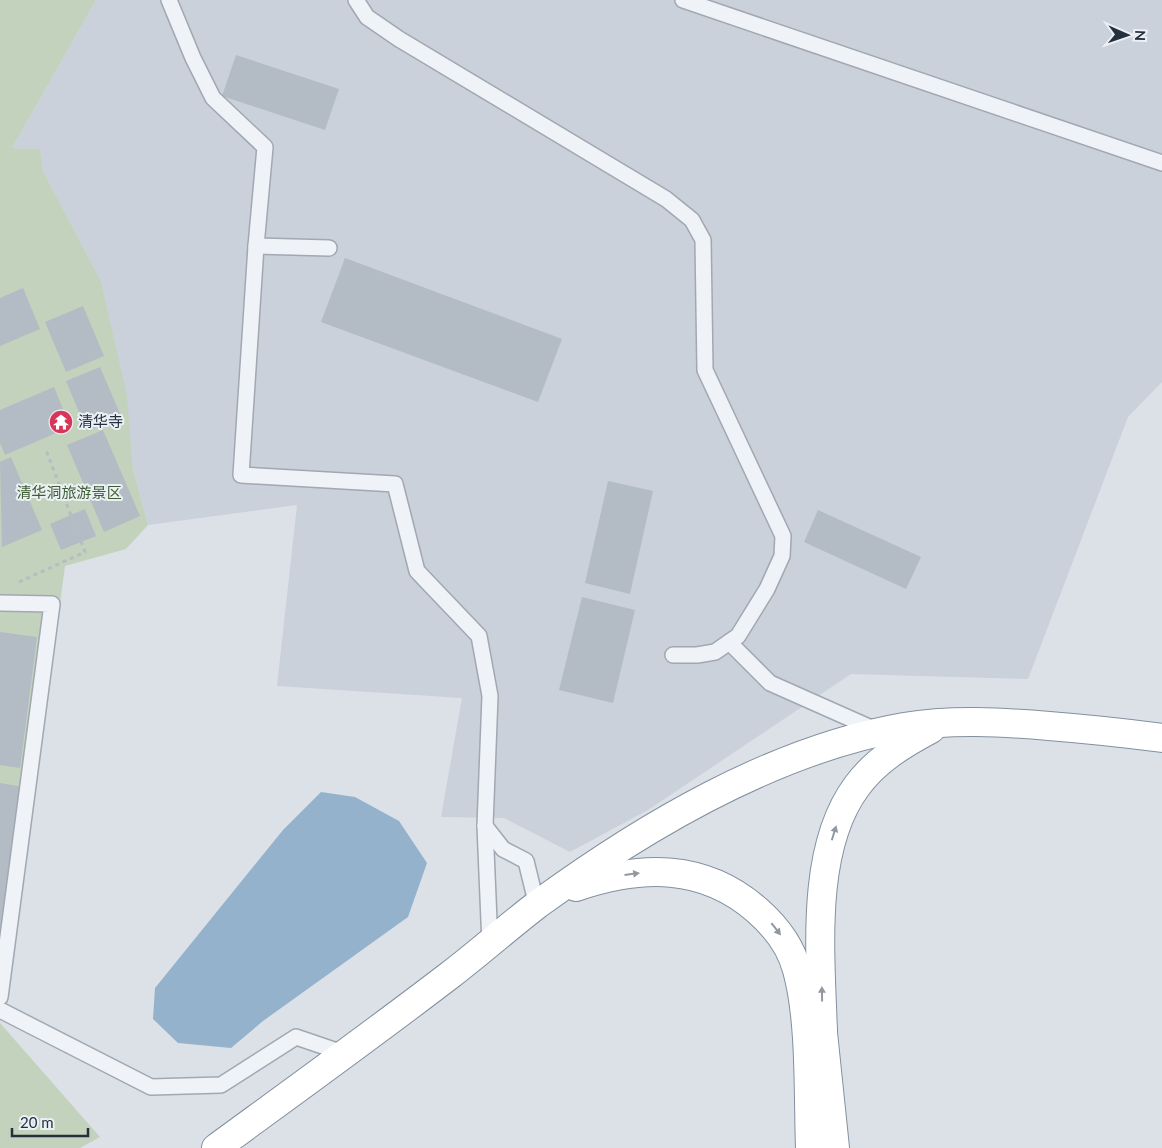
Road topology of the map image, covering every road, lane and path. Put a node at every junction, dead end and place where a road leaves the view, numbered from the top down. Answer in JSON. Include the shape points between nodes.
{"nodes":[{"id":1,"x":169,"y":0,"type":"edge"},
{"id":2,"x":356,"y":0,"type":"edge"},
{"id":3,"x":682,"y":0,"type":"edge"},
{"id":4,"x":1162,"y":163,"type":"edge"},
{"id":5,"x":256,"y":246,"type":"junction"},
{"id":6,"x":329,"y":248,"type":"dead end"},
{"id":7,"x":46,"y":450,"type":"dead end"},
{"id":8,"x":17,"y":583,"type":"dead end"},
{"id":9,"x":0,"y":603,"type":"edge"},
{"id":10,"x":729,"y":642,"type":"junction"},
{"id":11,"x":674,"y":655,"type":"dead end"},
{"id":12,"x":944,"y":722,"type":"junction"},
{"id":13,"x":880,"y":732,"type":"junction"},
{"id":14,"x":1162,"y":738,"type":"edge"},
{"id":15,"x":485,"y":826,"type":"junction"},
{"id":16,"x":537,"y":906,"type":"junction"},
{"id":17,"x":490,"y":945,"type":"junction"},
{"id":18,"x":2,"y":961,"type":"edge"},
{"id":19,"x":0,"y":997,"type":"edge"},
{"id":20,"x":0,"y":1010,"type":"edge"},
{"id":21,"x":822,"y":1023,"type":"junction"},
{"id":22,"x":346,"y":1054,"type":"junction"},
{"id":23,"x":216,"y":1148,"type":"edge"},
{"id":24,"x":808,"y":1148,"type":"edge"},
{"id":25,"x":826,"y":1148,"type":"edge"},
{"id":26,"x":835,"y":1148,"type":"edge"}],
"edges":[{"from":1,"to":5,"type":"lane","via":[[213,98],[265,148]]},
{"from":2,"to":10,"type":"lane","via":[[368,17],[399,39],[666,199],[692,220],[703,240],[704,370],[783,536],[782,556],[767,589],[738,636]]},
{"from":3,"to":4,"type":"lane"},
{"from":5,"to":6,"type":"lane"},
{"from":5,"to":15,"type":"lane","via":[[241,475],[395,484],[417,571],[479,636],[490,696]]},
{"from":7,"to":8,"type":"path","via":[[85,552]]},
{"from":9,"to":18,"type":"lane","via":[[52,604]]},
{"from":10,"to":11,"type":"lane","via":[[714,652],[697,656]]},
{"from":10,"to":13,"type":"lane","via":[[770,683]]},
{"from":12,"to":13,"type":"highway"},
{"from":12,"to":14,"type":"highway","via":[[1014,723]]},
{"from":21,"to":12,"type":"highway","one_way":true,"via":[[822,900],[834,833],[844,808],[856,787],[888,754]]},
{"from":13,"to":16,"type":"highway","via":[[833,744],[722,791],[642,835]]},
{"from":15,"to":16,"type":"lane","via":[[503,849],[526,861]]},
{"from":15,"to":17,"type":"lane"},
{"from":16,"to":17,"type":"highway"},
{"from":16,"to":24,"type":"highway","one_way":true,"via":[[590,882],[643,872],[686,874],[708,880],[747,901],[769,920],[780,934],[797,970],[805,1022]]},
{"from":17,"to":22,"type":"highway"},
{"from":18,"to":19,"type":"lane"},
{"from":20,"to":22,"type":"lane","via":[[151,1087],[221,1085],[296,1037]]},
{"from":21,"to":25,"type":"highway"},
{"from":21,"to":26,"type":"highway"},
{"from":22,"to":23,"type":"highway"}]}
